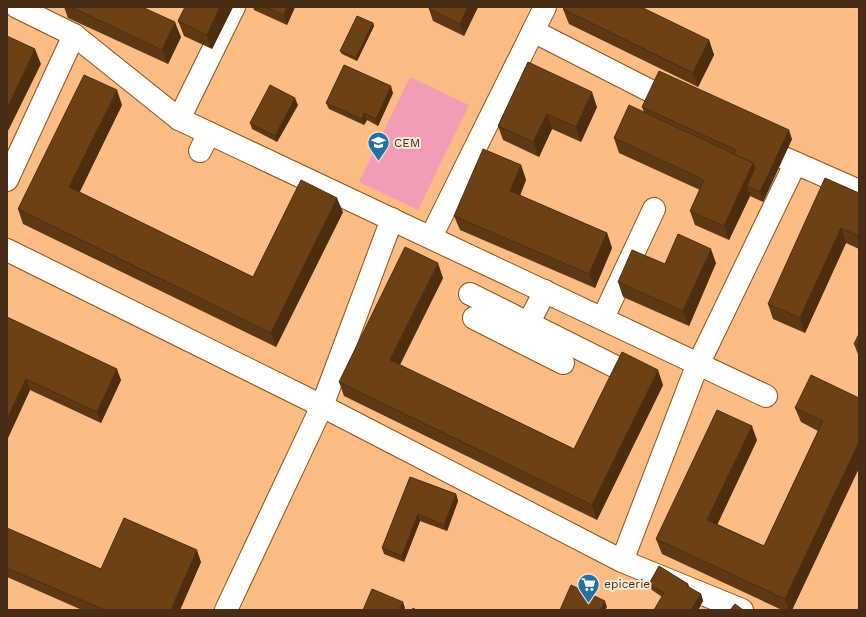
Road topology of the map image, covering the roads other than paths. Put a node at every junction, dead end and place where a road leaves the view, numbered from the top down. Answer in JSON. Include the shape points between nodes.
{"nodes":[{"id":1,"x":17,"y":7,"type":"edge"},
{"id":2,"x":234,"y":7,"type":"edge"},
{"id":3,"x":545,"y":7,"type":"edge"},
{"id":4,"x":533,"y":32,"type":"junction"},
{"id":5,"x":74,"y":35,"type":"junction"},
{"id":6,"x":696,"y":114,"type":"edge"},
{"id":7,"x":179,"y":118,"type":"junction"},
{"id":8,"x":767,"y":150,"type":"edge"},
{"id":9,"x":795,"y":164,"type":"junction"},
{"id":10,"x":7,"y":180,"type":"edge"},
{"id":11,"x":859,"y":191,"type":"edge"},
{"id":12,"x":654,"y":209,"type":"dead end"},
{"id":13,"x":392,"y":219,"type":"junction"},
{"id":14,"x":431,"y":237,"type":"junction"},
{"id":15,"x":7,"y":250,"type":"edge"},
{"id":16,"x":545,"y":291,"type":"junction"},
{"id":17,"x":470,"y":294,"type":"dead end"},
{"id":18,"x":474,"y":318,"type":"dead end"},
{"id":19,"x":603,"y":318,"type":"junction"},
{"id":20,"x":524,"y":332,"type":"junction"},
{"id":21,"x":563,"y":363,"type":"dead end"},
{"id":22,"x":699,"y":364,"type":"junction"},
{"id":23,"x":624,"y":370,"type":"edge"},
{"id":24,"x":766,"y":396,"type":"dead end"},
{"id":25,"x":322,"y":406,"type":"junction"},
{"id":26,"x":622,"y":561,"type":"junction"},
{"id":27,"x":226,"y":610,"type":"edge"},
{"id":28,"x":742,"y":610,"type":"edge"}],
"edges":[{"from":1,"to":5,"type":"street"},
{"from":2,"to":7,"type":"street"},
{"from":3,"to":4,"type":"street"},
{"from":4,"to":6,"type":"street"},
{"from":4,"to":14,"type":"street"},
{"from":5,"to":7,"type":"street"},
{"from":5,"to":10,"type":"street"},
{"from":7,"to":13,"type":"street","via":[[205,142]]},
{"from":8,"to":9,"type":"street"},
{"from":9,"to":11,"type":"street"},
{"from":9,"to":22,"type":"street"},
{"from":12,"to":19,"type":"street"},
{"from":13,"to":14,"type":"street"},
{"from":13,"to":25,"type":"street"},
{"from":14,"to":16,"type":"street"},
{"from":15,"to":25,"type":"street"},
{"from":16,"to":19,"type":"street"},
{"from":16,"to":20,"type":"street"},
{"from":17,"to":20,"type":"street"},
{"from":18,"to":20,"type":"street"},
{"from":19,"to":22,"type":"street"},
{"from":20,"to":21,"type":"street"},
{"from":20,"to":23,"type":"street"},
{"from":22,"to":24,"type":"street"},
{"from":22,"to":26,"type":"street"},
{"from":25,"to":26,"type":"street"},
{"from":25,"to":27,"type":"street"},
{"from":26,"to":28,"type":"street"}]}
